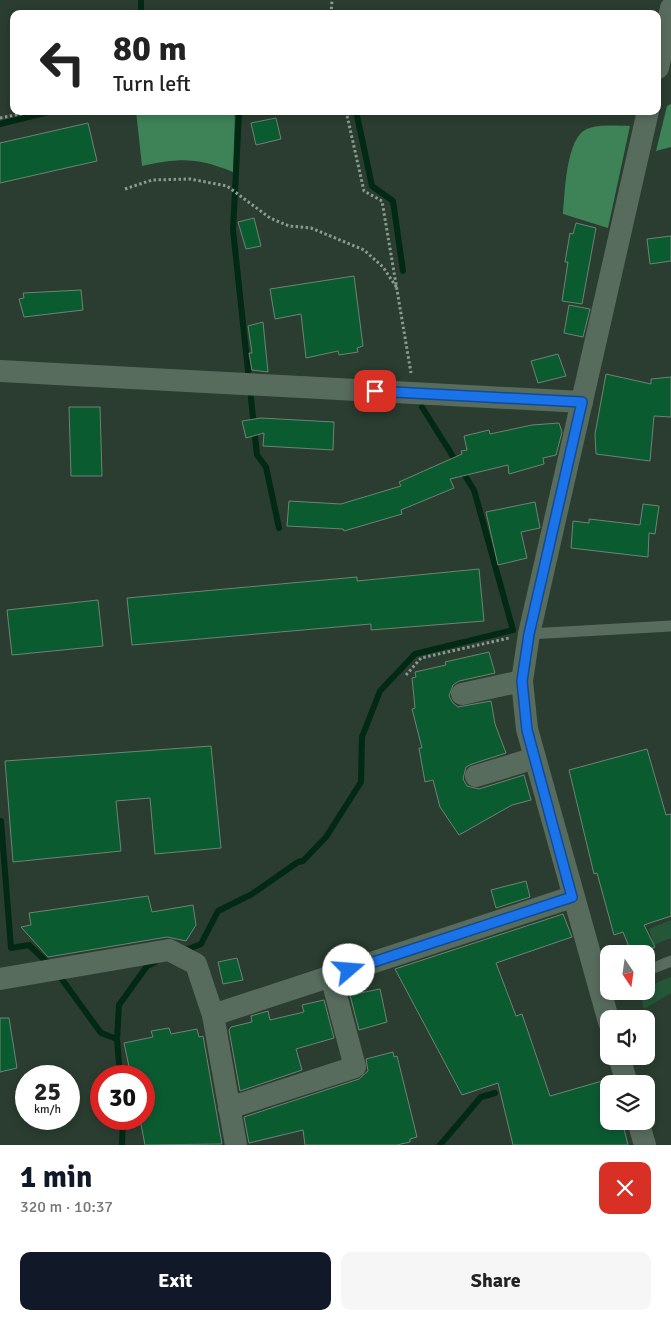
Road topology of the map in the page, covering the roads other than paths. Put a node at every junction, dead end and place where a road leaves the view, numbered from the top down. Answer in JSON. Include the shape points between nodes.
{"nodes":[{"id":1,"x":671,"y":8,"type":"edge"},
{"id":2,"x":661,"y":54,"type":"edge"},
{"id":3,"x":647,"y":115,"type":"edge"},
{"id":4,"x":0,"y":371,"type":"edge"},
{"id":5,"x":582,"y":402,"type":"junction"},
{"id":6,"x":671,"y":626,"type":"edge"},
{"id":7,"x":529,"y":634,"type":"junction"},
{"id":8,"x":522,"y":681,"type":"junction"},
{"id":9,"x":462,"y":694,"type":"dead end"},
{"id":10,"x":535,"y":758,"type":"junction"},
{"id":11,"x":476,"y":776,"type":"dead end"},
{"id":12,"x":572,"y":897,"type":"junction"},
{"id":13,"x":671,"y":960,"type":"edge"},
{"id":14,"x":655,"y":967,"type":"edge"},
{"id":15,"x":331,"y":976,"type":"junction"},
{"id":16,"x":600,"y":976,"type":"edge"},
{"id":17,"x":0,"y":979,"type":"edge"},
{"id":18,"x":213,"y":1015,"type":"junction"},
{"id":19,"x":229,"y":1108,"type":"junction"},
{"id":20,"x":641,"y":1130,"type":"edge"},
{"id":21,"x":236,"y":1145,"type":"edge"},
{"id":22,"x":645,"y":1145,"type":"edge"}],
"edges":[{"from":1,"to":2,"type":"street"},
{"from":3,"to":5,"type":"street"},
{"from":4,"to":5,"type":"street"},
{"from":5,"to":7,"type":"street"},
{"from":6,"to":7,"type":"lane"},
{"from":7,"to":8,"type":"street"},
{"from":8,"to":9,"type":"street"},
{"from":8,"to":10,"type":"street","via":[[527,730]]},
{"from":10,"to":11,"type":"street"},
{"from":10,"to":12,"type":"street"},
{"from":12,"to":15,"type":"street"},
{"from":12,"to":16,"type":"street"},
{"from":13,"to":14,"type":"lane"},
{"from":15,"to":18,"type":"street"},
{"from":15,"to":19,"type":"street","via":[[355,1067]]},
{"from":17,"to":18,"type":"street","via":[[169,950],[196,964]]},
{"from":18,"to":19,"type":"street"},
{"from":19,"to":21,"type":"street"},
{"from":20,"to":22,"type":"street"}]}
